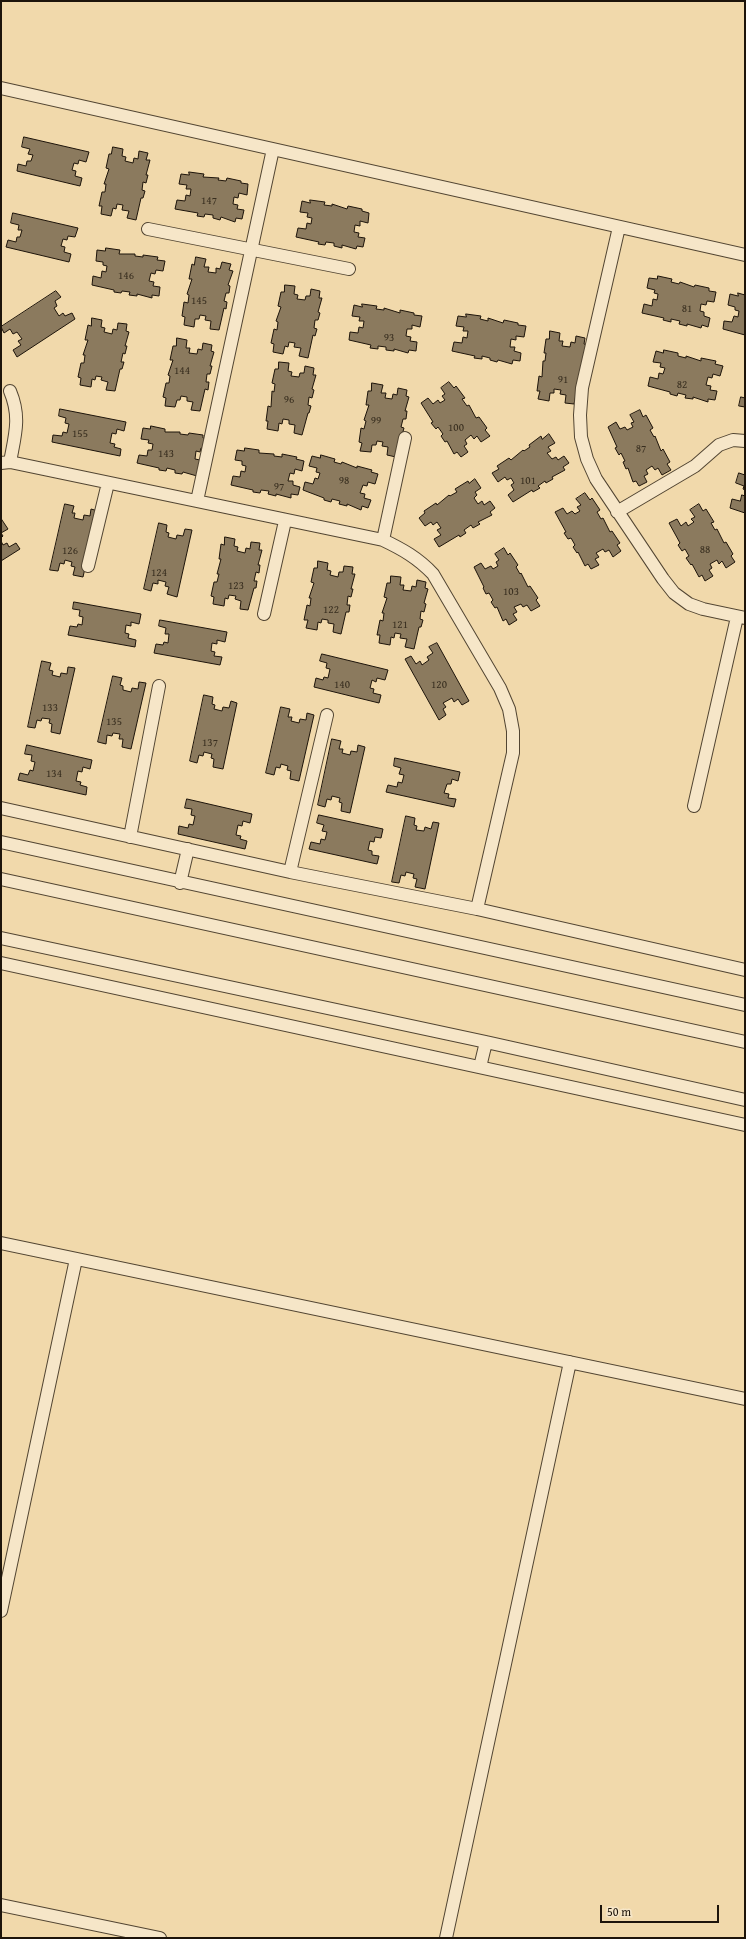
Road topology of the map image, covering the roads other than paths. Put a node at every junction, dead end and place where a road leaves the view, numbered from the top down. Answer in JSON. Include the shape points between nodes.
{"nodes":[{"id":1,"x":1,"y":88,"type":"edge"},
{"id":2,"x":273,"y":150,"type":"junction"},
{"id":3,"x":619,"y":227,"type":"junction"},
{"id":4,"x":148,"y":228,"type":"dead end"},
{"id":5,"x":252,"y":249,"type":"junction"},
{"id":6,"x":745,"y":255,"type":"edge"},
{"id":7,"x":349,"y":269,"type":"dead end"},
{"id":8,"x":10,"y":391,"type":"dead end"},
{"id":9,"x":405,"y":438,"type":"dead end"},
{"id":10,"x":745,"y":441,"type":"edge"},
{"id":11,"x":5,"y":462,"type":"edge"},
{"id":12,"x":108,"y":483,"type":"junction"},
{"id":13,"x":196,"y":501,"type":"junction"},
{"id":14,"x":617,"y":512,"type":"junction"},
{"id":15,"x":285,"y":520,"type":"junction"},
{"id":16,"x":383,"y":540,"type":"junction"},
{"id":17,"x":88,"y":566,"type":"dead end"},
{"id":18,"x":264,"y":614,"type":"dead end"},
{"id":19,"x":741,"y":618,"type":"edge"},
{"id":20,"x":159,"y":686,"type":"dead end"},
{"id":21,"x":327,"y":715,"type":"dead end"},
{"id":22,"x":694,"y":806,"type":"dead end"},
{"id":23,"x":1,"y":808,"type":"edge"},
{"id":24,"x":130,"y":837,"type":"junction"},
{"id":25,"x":1,"y":842,"type":"edge"},
{"id":26,"x":188,"y":849,"type":"junction"},
{"id":27,"x":290,"y":872,"type":"junction"},
{"id":28,"x":1,"y":879,"type":"edge"},
{"id":29,"x":180,"y":883,"type":"junction"},
{"id":30,"x":477,"y":909,"type":"junction"},
{"id":31,"x":1,"y":938,"type":"edge"},
{"id":32,"x":1,"y":963,"type":"edge"},
{"id":33,"x":745,"y":970,"type":"edge"},
{"id":34,"x":745,"y":1005,"type":"edge"},
{"id":35,"x":486,"y":1042,"type":"junction"},
{"id":36,"x":745,"y":1042,"type":"edge"},
{"id":37,"x":480,"y":1067,"type":"junction"},
{"id":38,"x":745,"y":1100,"type":"edge"},
{"id":39,"x":745,"y":1125,"type":"edge"},
{"id":40,"x":1,"y":1243,"type":"edge"},
{"id":41,"x":76,"y":1259,"type":"junction"},
{"id":42,"x":570,"y":1362,"type":"junction"},
{"id":43,"x":745,"y":1399,"type":"edge"},
{"id":44,"x":1,"y":1611,"type":"edge"},
{"id":45,"x":1,"y":1905,"type":"edge"},
{"id":46,"x":160,"y":1938,"type":"edge"},
{"id":47,"x":446,"y":1938,"type":"edge"}],
"edges":[{"from":1,"to":2,"type":"street"},
{"from":2,"to":3,"type":"street"},
{"from":2,"to":5,"type":"street"},
{"from":3,"to":6,"type":"street"},
{"from":3,"to":14,"type":"street","via":[[582,388],[580,415],[581,437],[587,459],[596,479]]},
{"from":4,"to":5,"type":"street"},
{"from":5,"to":7,"type":"street"},
{"from":5,"to":13,"type":"street"},
{"from":8,"to":11,"type":"street","via":[[15,404],[17,422]]},
{"from":9,"to":16,"type":"street"},
{"from":10,"to":14,"type":"street","via":[[733,440],[719,445],[695,466]]},
{"from":11,"to":12,"type":"street"},
{"from":12,"to":13,"type":"street"},
{"from":12,"to":17,"type":"street"},
{"from":13,"to":15,"type":"street"},
{"from":14,"to":19,"type":"street","via":[[674,593],[688,604]]},
{"from":15,"to":16,"type":"street"},
{"from":15,"to":18,"type":"street"},
{"from":16,"to":30,"type":"street","via":[[421,561],[433,574],[500,688],[509,709],[513,731],[512,753]]},
{"from":19,"to":22,"type":"street"},
{"from":20,"to":24,"type":"street"},
{"from":21,"to":27,"type":"street"},
{"from":23,"to":24,"type":"street"},
{"from":24,"to":26,"type":"street"},
{"from":25,"to":29,"type":"street"},
{"from":26,"to":27,"type":"street"},
{"from":26,"to":29,"type":"street"},
{"from":27,"to":30,"type":"street"},
{"from":28,"to":36,"type":"street"},
{"from":29,"to":34,"type":"street"},
{"from":30,"to":33,"type":"street"},
{"from":31,"to":35,"type":"street"},
{"from":32,"to":37,"type":"street"},
{"from":35,"to":37,"type":"street"},
{"from":35,"to":38,"type":"street"},
{"from":37,"to":39,"type":"street"},
{"from":40,"to":41,"type":"street"},
{"from":41,"to":42,"type":"street"},
{"from":41,"to":44,"type":"street"},
{"from":42,"to":43,"type":"street"},
{"from":42,"to":47,"type":"street"},
{"from":45,"to":46,"type":"street"}]}
